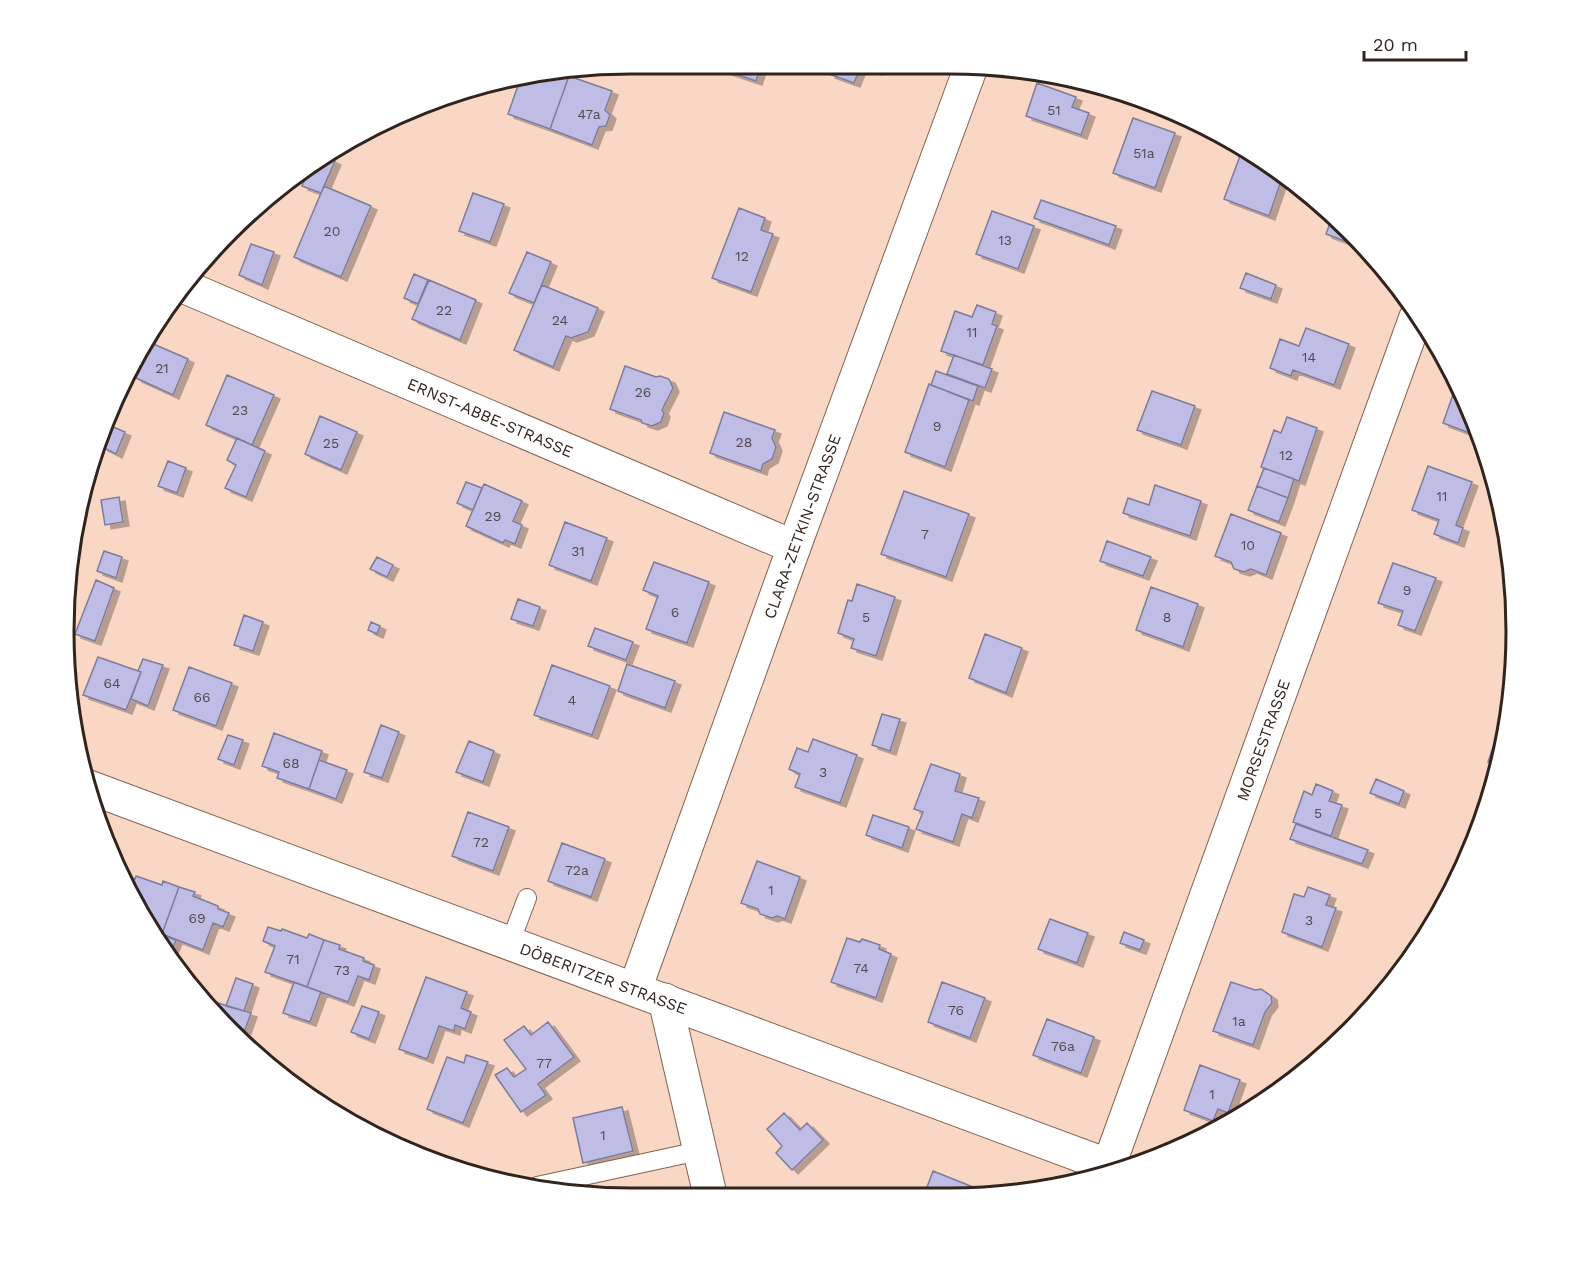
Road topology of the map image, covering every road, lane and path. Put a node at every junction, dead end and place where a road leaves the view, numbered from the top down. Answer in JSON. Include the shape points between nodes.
{"nodes":[{"id":1,"x":968,"y":75,"type":"edge"},
{"id":2,"x":191,"y":290,"type":"edge"},
{"id":3,"x":1414,"y":322,"type":"edge"},
{"id":4,"x":794,"y":548,"type":"junction"},
{"id":5,"x":97,"y":790,"type":"edge"},
{"id":6,"x":527,"y":898,"type":"dead end"},
{"id":7,"x":510,"y":943,"type":"junction"},
{"id":8,"x":635,"y":988,"type":"junction"},
{"id":9,"x":665,"y":1000,"type":"junction"},
{"id":10,"x":699,"y":1151,"type":"junction"},
{"id":11,"x":1117,"y":1163,"type":"edge"},
{"id":12,"x":1109,"y":1165,"type":"edge"},
{"id":13,"x":551,"y":1183,"type":"edge"},
{"id":14,"x":708,"y":1188,"type":"edge"}],
"edges":[{"from":1,"to":4,"type":"street","name":"CLARA-ZETKIN-STRASSE"},
{"from":2,"to":4,"type":"street","name":"ERNST-ABBE-STRASSE"},
{"from":3,"to":11,"type":"street","name":"MORSESTRASSE"},
{"from":4,"to":8,"type":"street","name":"CLARA-ZETKIN-STRASSE"},
{"from":5,"to":7,"type":"street","name":"DÖBERITZER STRASSE"},
{"from":6,"to":7,"type":"lane"},
{"from":7,"to":8,"type":"street","name":"DÖBERITZER STRASSE"},
{"from":8,"to":9,"type":"street","name":"DÖBERITZER STRASSE"},
{"from":9,"to":10,"type":"street"},
{"from":9,"to":12,"type":"street","name":"DÖBERITZER STRASSE"},
{"from":10,"to":13,"type":"lane"},
{"from":10,"to":14,"type":"street"}]}
